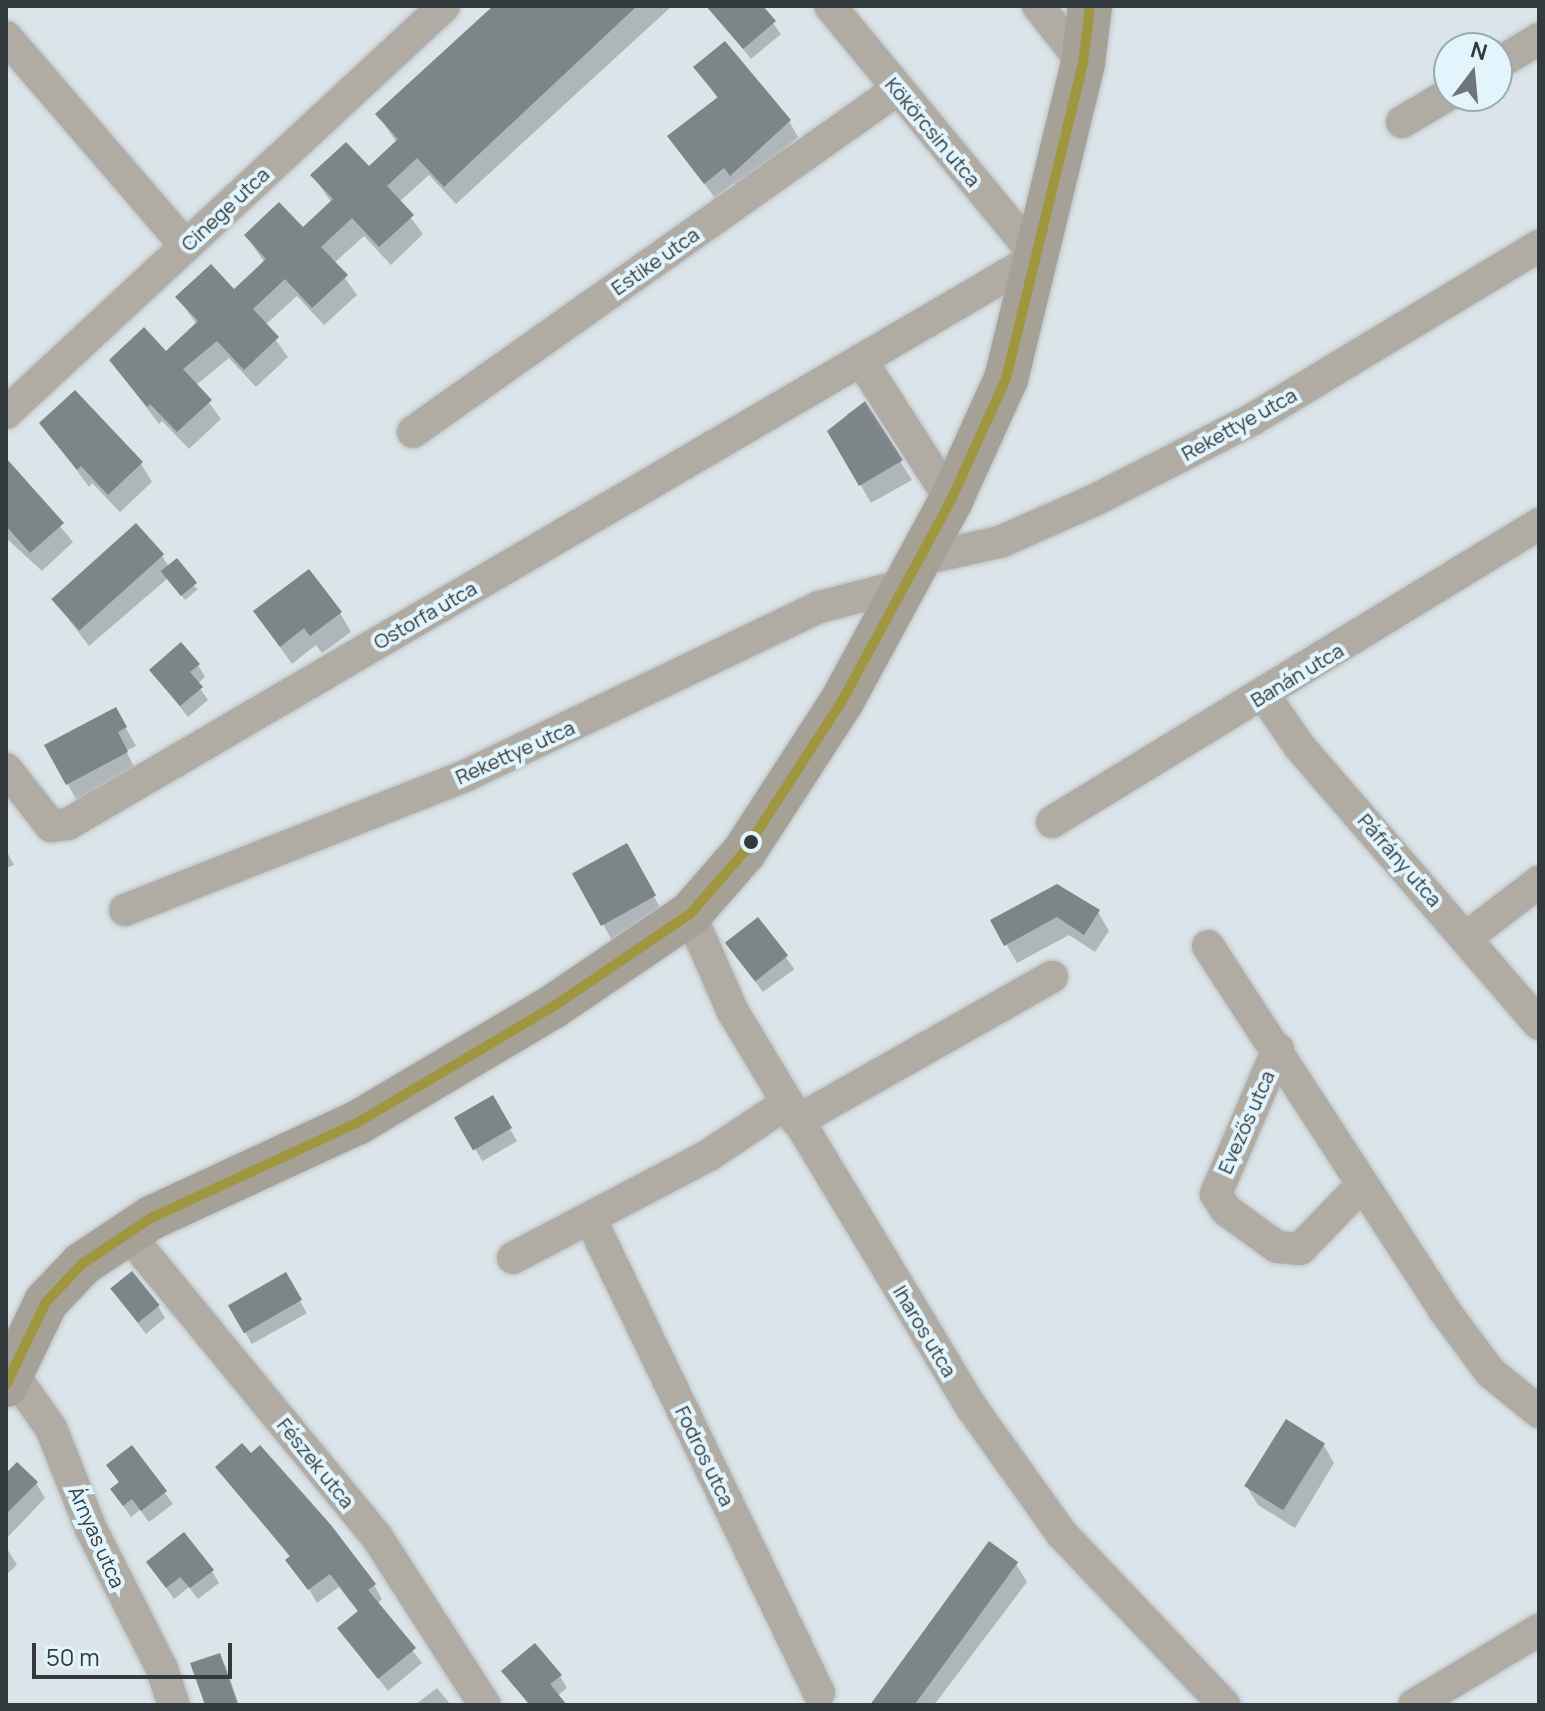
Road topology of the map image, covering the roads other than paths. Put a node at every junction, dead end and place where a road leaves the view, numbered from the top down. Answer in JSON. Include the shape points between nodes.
{"nodes":[{"id":1,"x":444,"y":6,"type":"edge"},
{"id":2,"x":830,"y":6,"type":"edge"},
{"id":3,"x":1038,"y":6,"type":"edge"},
{"id":4,"x":1090,"y":6,"type":"edge"},
{"id":5,"x":6,"y":37,"type":"edge"},
{"id":6,"x":1539,"y":39,"type":"edge"},
{"id":7,"x":1513,"y":54,"type":"edge"},
{"id":8,"x":1083,"y":63,"type":"junction"},
{"id":9,"x":898,"y":89,"type":"junction"},
{"id":10,"x":1433,"y":104,"type":"edge"},
{"id":11,"x":1402,"y":122,"type":"dead end"},
{"id":12,"x":186,"y":246,"type":"junction"},
{"id":13,"x":1539,"y":246,"type":"edge"},
{"id":14,"x":1037,"y":257,"type":"junction"},
{"id":15,"x":861,"y":360,"type":"junction"},
{"id":16,"x":6,"y":413,"type":"edge"},
{"id":17,"x":413,"y":432,"type":"dead end"},
{"id":18,"x":951,"y":500,"type":"junction"},
{"id":19,"x":1539,"y":524,"type":"edge"},
{"id":20,"x":909,"y":573,"type":"junction"},
{"id":21,"x":1264,"y":695,"type":"junction"},
{"id":22,"x":6,"y":769,"type":"edge"},
{"id":23,"x":1052,"y":822,"type":"dead end"},
{"id":24,"x":1539,"y":882,"type":"edge"},
{"id":25,"x":125,"y":910,"type":"dead end"},
{"id":26,"x":690,"y":914,"type":"junction"},
{"id":27,"x":1467,"y":937,"type":"junction"},
{"id":28,"x":1208,"y":946,"type":"dead end"},
{"id":29,"x":1052,"y":977,"type":"dead end"},
{"id":30,"x":1539,"y":1024,"type":"edge"},
{"id":31,"x":1278,"y":1049,"type":"junction"},
{"id":32,"x":792,"y":1112,"type":"junction"},
{"id":33,"x":1360,"y":1187,"type":"junction"},
{"id":34,"x":591,"y":1220,"type":"junction"},
{"id":35,"x":128,"y":1234,"type":"junction"},
{"id":36,"x":513,"y":1258,"type":"dead end"},
{"id":37,"x":9,"y":1379,"type":"edge"},
{"id":38,"x":1539,"y":1412,"type":"edge"},
{"id":39,"x":1539,"y":1630,"type":"edge"},
{"id":40,"x":819,"y":1693,"type":"dead end"},
{"id":41,"x":174,"y":1705,"type":"edge"},
{"id":42,"x":485,"y":1705,"type":"edge"},
{"id":43,"x":1224,"y":1705,"type":"edge"},
{"id":44,"x":1414,"y":1705,"type":"edge"}],
"edges":[{"from":1,"to":12,"type":"street","name":"Cinege utca"},
{"from":2,"to":9,"type":"street","name":"Kökörcsin utca"},
{"from":3,"to":8,"type":"street"},
{"from":4,"to":8,"type":"street"},
{"from":5,"to":12,"type":"street"},
{"from":6,"to":7,"type":"street"},
{"from":8,"to":14,"type":"street"},
{"from":9,"to":14,"type":"street","name":"Kökörcsin utca"},
{"from":9,"to":17,"type":"street","name":"Estike utca"},
{"from":10,"to":11,"type":"street"},
{"from":12,"to":16,"type":"street","name":"Cinege utca"},
{"from":13,"to":20,"type":"street","name":"Rekettye utca","via":[[1253,419],[1095,500],[1000,542]]},
{"from":14,"to":15,"type":"street","name":"Ostorfa utca"},
{"from":14,"to":18,"type":"street","via":[[1006,379]]},
{"from":15,"to":18,"type":"street"},
{"from":15,"to":22,"type":"street","name":"Ostorfa utca","via":[[68,824],[51,826]]},
{"from":18,"to":20,"type":"street"},
{"from":19,"to":21,"type":"street","name":"Banán utca"},
{"from":20,"to":25,"type":"street","name":"Rekettye utca","via":[[820,607],[465,776]]},
{"from":20,"to":26,"type":"street","via":[[842,701],[744,852]]},
{"from":21,"to":23,"type":"street","name":"Banán utca"},
{"from":21,"to":27,"type":"street","name":"Páfrány utca","via":[[1299,746]]},
{"from":24,"to":27,"type":"street"},
{"from":26,"to":32,"type":"street","name":"Iharos utca","via":[[733,1012]]},
{"from":26,"to":35,"type":"street","via":[[551,1008],[357,1123],[151,1218]]},
{"from":27,"to":30,"type":"street","name":"Páfrány utca"},
{"from":28,"to":31,"type":"street","name":"Evezős utca"},
{"from":29,"to":32,"type":"street"},
{"from":31,"to":33,"type":"street","name":"Evezős utca"},
{"from":31,"to":33,"type":"street","name":"Evezős utca","via":[[1216,1194],[1226,1210],[1277,1247],[1300,1249]]},
{"from":32,"to":34,"type":"street"},
{"from":32,"to":43,"type":"street","name":"Iharos utca","via":[[972,1408],[1041,1505]]},
{"from":33,"to":38,"type":"street","name":"Evezős utca","via":[[1490,1372]]},
{"from":34,"to":36,"type":"street"},
{"from":34,"to":40,"type":"street","name":"Fodros utca"},
{"from":35,"to":37,"type":"street","via":[[82,1264],[46,1302]]},
{"from":35,"to":42,"type":"street","name":"Fészek utca","via":[[377,1537]]},
{"from":37,"to":41,"type":"street","name":"Árnyas utca","via":[[51,1428],[91,1529],[162,1669]]},
{"from":39,"to":44,"type":"street"}]}
